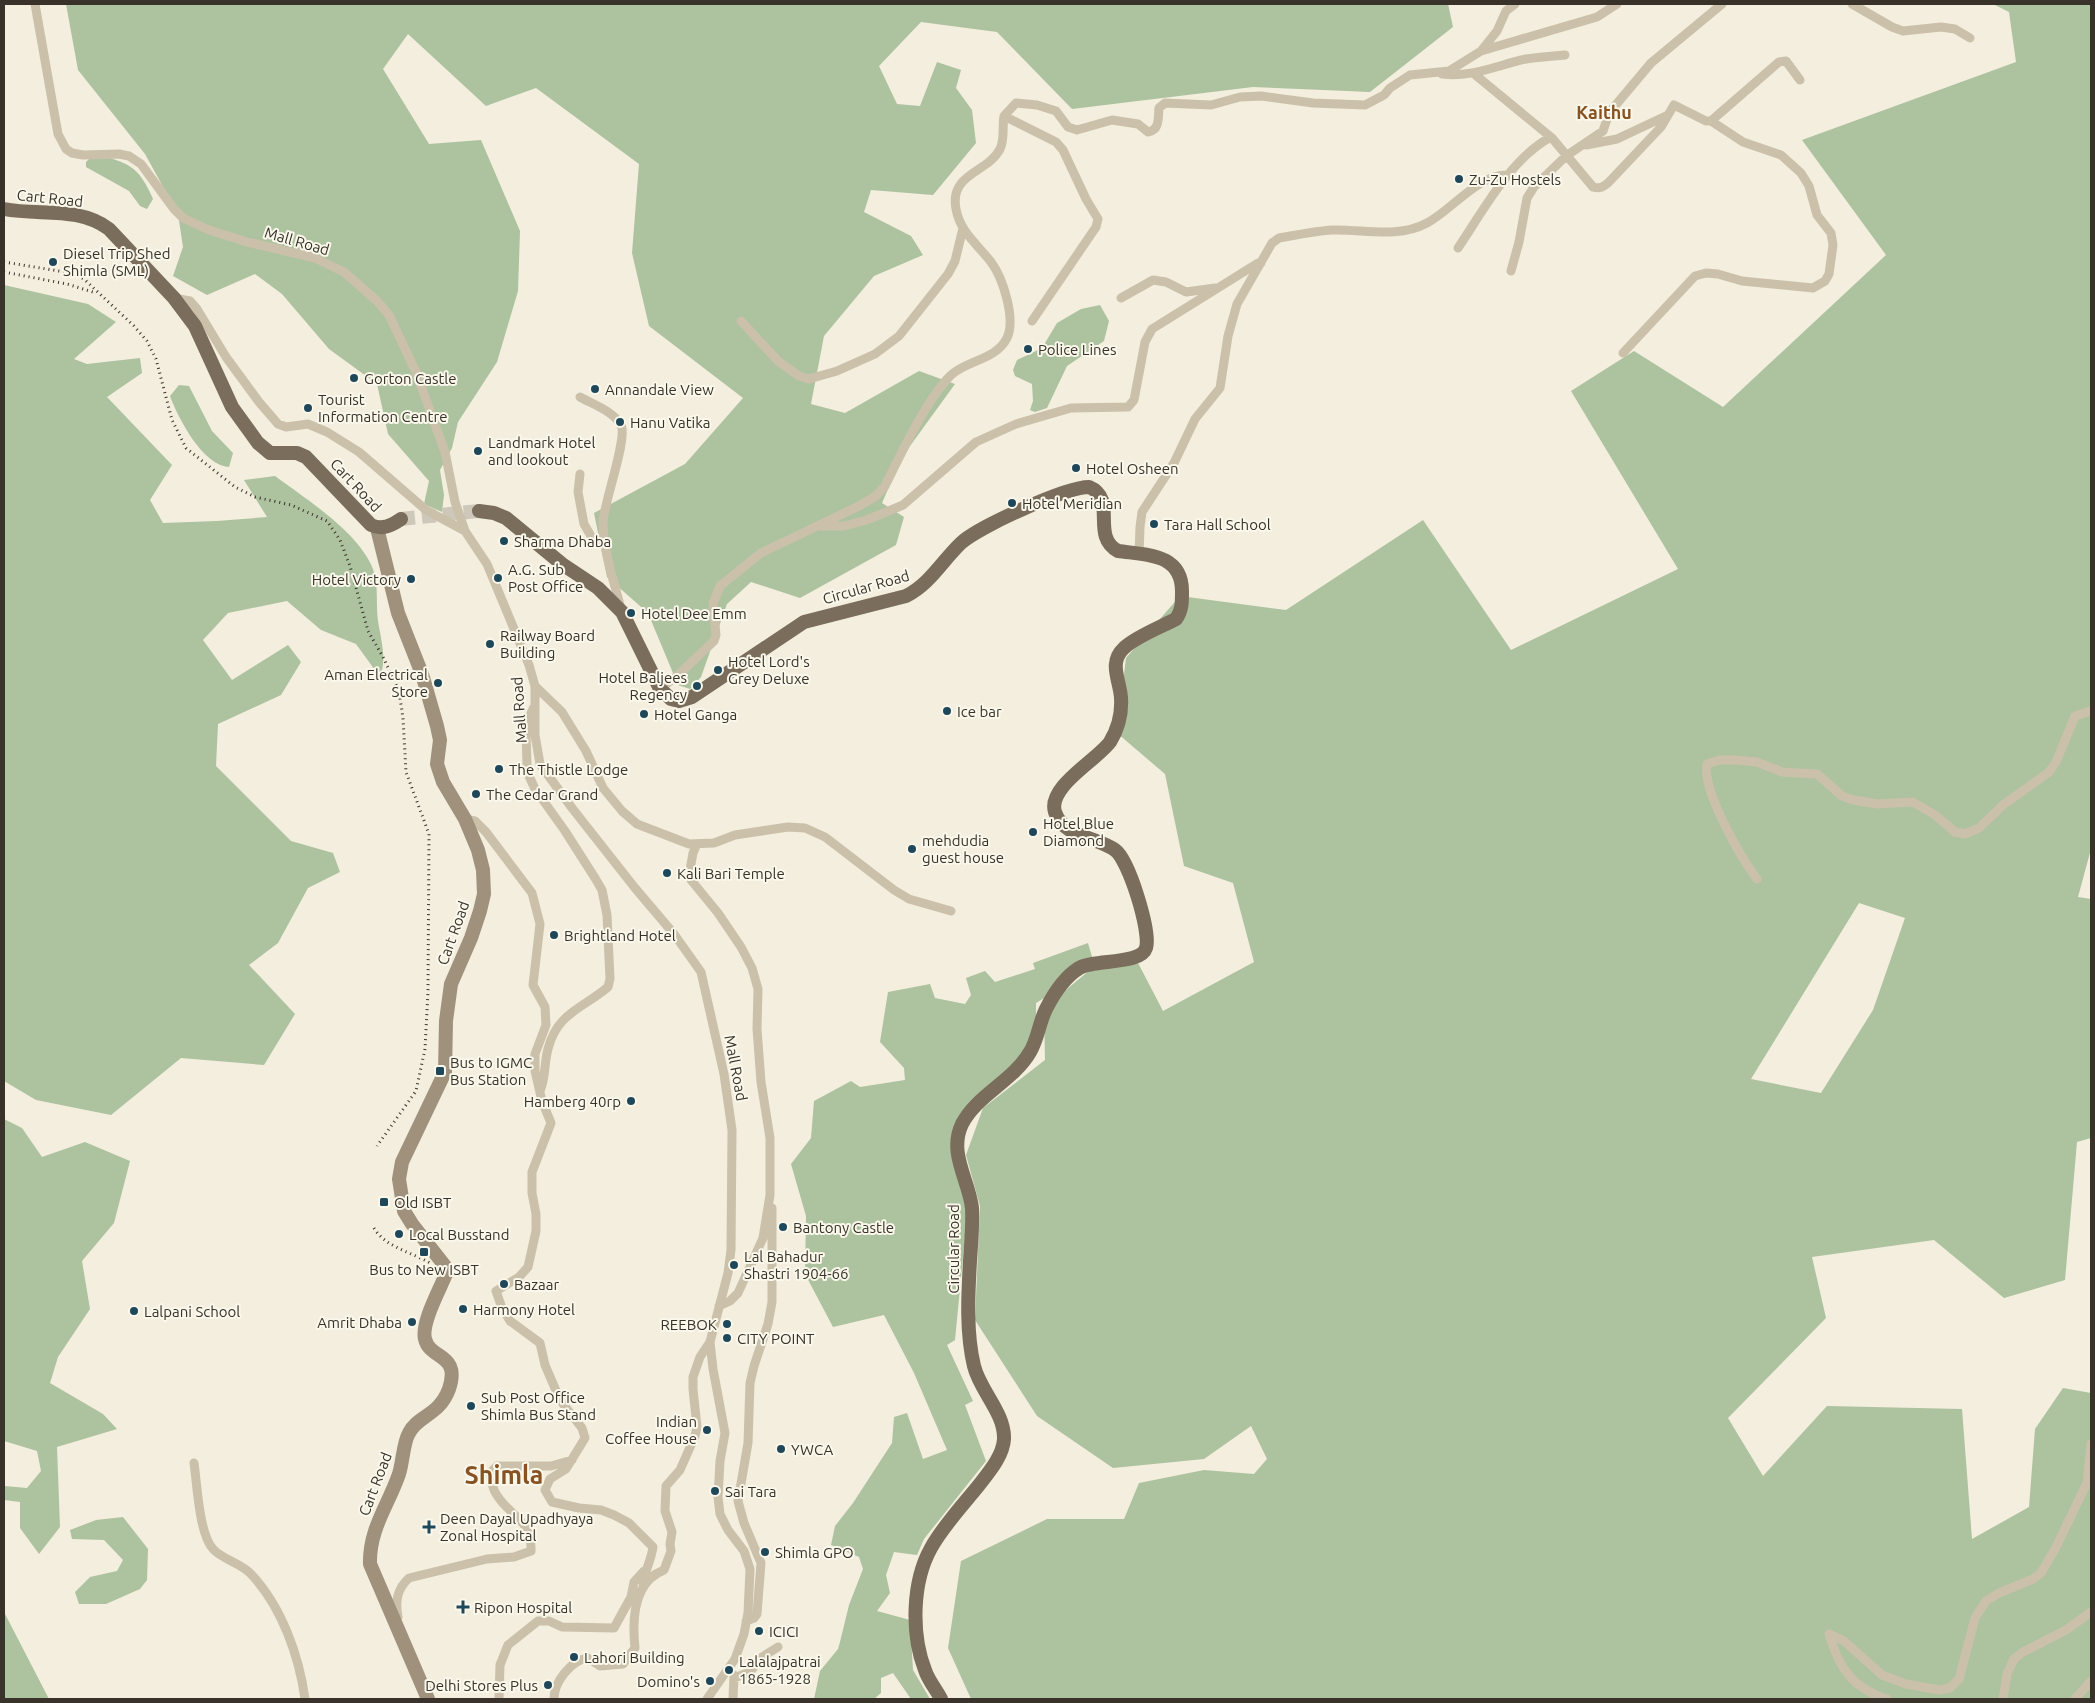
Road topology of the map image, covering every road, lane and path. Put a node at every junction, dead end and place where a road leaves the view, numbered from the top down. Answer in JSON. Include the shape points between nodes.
{"nodes":[{"id":1,"x":35,"y":4,"type":"edge"},
{"id":2,"x":1515,"y":4,"type":"edge"},
{"id":3,"x":1617,"y":4,"type":"edge"},
{"id":4,"x":1722,"y":4,"type":"edge"},
{"id":5,"x":1852,"y":4,"type":"edge"},
{"id":6,"x":1970,"y":38,"type":"dead end"},
{"id":7,"x":1481,"y":51,"type":"junction"},
{"id":8,"x":1565,"y":55,"type":"dead end"},
{"id":9,"x":1434,"y":73,"type":"junction"},
{"id":10,"x":1473,"y":73,"type":"junction"},
{"id":11,"x":1800,"y":80,"type":"dead end"},
{"id":12,"x":1668,"y":115,"type":"junction"},
{"id":13,"x":1004,"y":116,"type":"junction"},
{"id":14,"x":1711,"y":121,"type":"junction"},
{"id":15,"x":1551,"y":137,"type":"junction"},
{"id":16,"x":1581,"y":146,"type":"junction"},
{"id":17,"x":1566,"y":156,"type":"junction"},
{"id":18,"x":1508,"y":175,"type":"junction"},
{"id":19,"x":4,"y":209,"type":"edge"},
{"id":20,"x":963,"y":228,"type":"junction"},
{"id":21,"x":1458,"y":248,"type":"dead end"},
{"id":22,"x":1261,"y":263,"type":"junction"},
{"id":23,"x":1510,"y":271,"type":"dead end"},
{"id":24,"x":1220,"y":287,"type":"junction"},
{"id":25,"x":174,"y":298,"type":"junction"},
{"id":26,"x":1121,"y":298,"type":"dead end"},
{"id":27,"x":741,"y":321,"type":"dead end"},
{"id":28,"x":1032,"y":321,"type":"dead end"},
{"id":29,"x":1623,"y":353,"type":"dead end"},
{"id":30,"x":580,"y":397,"type":"dead end"},
{"id":31,"x":580,"y":474,"type":"dead end"},
{"id":32,"x":479,"y":510,"type":"tunnel mouth"},
{"id":33,"x":401,"y":519,"type":"tunnel mouth"},
{"id":34,"x":815,"y":526,"type":"junction"},
{"id":35,"x":377,"y":528,"type":"junction"},
{"id":36,"x":465,"y":531,"type":"junction"},
{"id":37,"x":605,"y":540,"type":"junction"},
{"id":38,"x":1139,"y":554,"type":"junction"},
{"id":39,"x":622,"y":612,"type":"junction"},
{"id":40,"x":534,"y":686,"type":"junction"},
{"id":41,"x":660,"y":689,"type":"junction"},
{"id":42,"x":535,"y":705,"type":"junction"},
{"id":43,"x":2091,"y":711,"type":"edge"},
{"id":44,"x":465,"y":819,"type":"junction"},
{"id":45,"x":698,"y":844,"type":"junction"},
{"id":46,"x":1756,"y":879,"type":"dead end"},
{"id":47,"x":951,"y":911,"type":"dead end"},
{"id":48,"x":540,"y":1091,"type":"junction"},
{"id":49,"x":770,"y":1195,"type":"junction"},
{"id":50,"x":719,"y":1306,"type":"junction"},
{"id":51,"x":710,"y":1342,"type":"junction"},
{"id":52,"x":2091,"y":1444,"type":"edge"},
{"id":53,"x":573,"y":1460,"type":"junction"},
{"id":54,"x":194,"y":1463,"type":"dead end"},
{"id":55,"x":646,"y":1569,"type":"junction"},
{"id":56,"x":643,"y":1588,"type":"junction"},
{"id":57,"x":2091,"y":1612,"type":"edge"},
{"id":58,"x":746,"y":1621,"type":"junction"},
{"id":59,"x":398,"y":1632,"type":"junction"},
{"id":60,"x":778,"y":1647,"type":"dead end"},
{"id":61,"x":735,"y":1659,"type":"junction"},
{"id":62,"x":734,"y":1678,"type":"junction"},
{"id":63,"x":2091,"y":1682,"type":"edge"},
{"id":64,"x":305,"y":1699,"type":"edge"},
{"id":65,"x":428,"y":1699,"type":"edge"},
{"id":66,"x":499,"y":1699,"type":"edge"},
{"id":67,"x":554,"y":1699,"type":"edge"},
{"id":68,"x":707,"y":1699,"type":"edge"},
{"id":69,"x":733,"y":1699,"type":"edge"},
{"id":70,"x":941,"y":1699,"type":"edge"},
{"id":71,"x":1887,"y":1699,"type":"edge"},
{"id":72,"x":2003,"y":1699,"type":"edge"},
{"id":73,"x":2074,"y":1699,"type":"edge"}],
"edges":[{"from":1,"to":36,"type":"street","name":"Mall Road","via":[[58,134],[66,149],[83,155],[129,156],[141,164],[183,218],[209,230],[329,264],[357,281],[377,300],[389,315],[416,372],[445,452],[455,502]]},
{"from":2,"to":7,"type":"street","via":[[1506,11],[1497,31]]},
{"from":3,"to":7,"type":"street","via":[[1597,17]]},
{"from":4,"to":16,"type":"street","via":[[1651,63],[1609,113],[1603,131]]},
{"from":5,"to":6,"type":"street","via":[[1903,31],[1941,27],[1955,29]]},
{"from":7,"to":9,"type":"street","via":[[1449,71]]},
{"from":8,"to":10,"type":"street","via":[[1526,59]]},
{"from":9,"to":10,"type":"street","via":[[1453,76]]},
{"from":9,"to":13,"type":"street","via":[[1410,75],[1365,105],[1261,96],[1240,97],[1211,105],[1165,103],[1159,108],[1157,126],[1150,132],[1138,124],[1112,120],[1077,130],[1068,127],[1056,111],[1018,102]]},
{"from":10,"to":15,"type":"street"},
{"from":11,"to":14,"type":"street","via":[[1786,61],[1779,62]]},
{"from":12,"to":14,"type":"street","via":[[1676,105]]},
{"from":12,"to":16,"type":"street","via":[[1617,139]]},
{"from":12,"to":17,"type":"street","via":[[1661,127],[1602,187],[1593,187]]},
{"from":13,"to":20,"type":"street","via":[[1000,150],[960,184],[954,195]]},
{"from":13,"to":28,"type":"street","via":[[1056,142],[1098,219],[1096,227]]},
{"from":14,"to":29,"type":"street","via":[[1742,142],[1781,155],[1801,172],[1809,186],[1817,215],[1831,233],[1833,245],[1829,274],[1826,281],[1813,288],[1742,281],[1718,274],[1695,276]]},
{"from":15,"to":17,"type":"street"},
{"from":15,"to":18,"type":"street","via":[[1524,156]]},
{"from":16,"to":17,"type":"street"},
{"from":17,"to":23,"type":"street","via":[[1539,181],[1527,198]]},
{"from":18,"to":21,"type":"street"},
{"from":18,"to":22,"type":"street","via":[[1484,181],[1427,223],[1382,233],[1332,230],[1279,238],[1272,243]]},
{"from":19,"to":25,"type":"main road","name":"Cart Road","via":[[74,214],[100,223]]},
{"from":20,"to":27,"type":"street","via":[[957,255],[948,274],[899,336],[875,354],[837,371],[809,379],[799,376],[778,361]]},
{"from":20,"to":34,"type":"street","via":[[999,275],[1010,312],[1007,337],[994,352],[953,374],[945,382],[885,486],[876,496]]},
{"from":22,"to":24,"type":"street"},
{"from":22,"to":38,"type":"street","via":[[1232,317],[1220,388],[1195,419],[1174,463],[1142,512]]},
{"from":24,"to":26,"type":"street","via":[[1186,292],[1166,282],[1153,280]]},
{"from":24,"to":34,"type":"street","via":[[1152,329],[1145,342],[1134,400],[1128,407],[1071,408],[1016,424],[976,442],[904,505],[844,526]]},
{"from":25,"to":35,"type":"main road","name":"Cart Road","via":[[197,330],[232,407],[258,443],[270,453],[298,453],[306,457],[368,524]]},
{"from":25,"to":36,"type":"street","via":[[190,301],[197,308],[226,357],[278,424],[286,427],[308,424],[327,432],[359,452],[426,510]]},
{"from":30,"to":37,"type":"street","via":[[609,413],[621,425],[623,433],[615,476],[607,497],[603,522]]},
{"from":31,"to":37,"type":"street","via":[[578,492],[584,524],[595,543],[601,544]]},
{"from":32,"to":39,"type":"main road","via":[[506,518],[562,564],[598,588]]},
{"from":33,"to":35,"type":"main road"},
{"from":34,"to":41,"type":"street","via":[[761,553],[720,586],[713,604],[714,641]]},
{"from":35,"to":44,"type":"main road","name":"Cart Road","via":[[398,613],[436,719],[440,740],[437,764],[443,782]]},
{"from":36,"to":40,"type":"street","name":"Mall Road","via":[[500,591]]},
{"from":37,"to":39,"type":"street"},
{"from":38,"to":41,"type":"main road","name":"Circular Road","via":[[1118,551],[1108,544],[1104,534],[1103,503],[1097,492],[1089,487],[1075,489],[972,534],[960,543],[926,584],[906,596],[804,622],[686,699],[670,699]]},
{"from":38,"to":70,"type":"main road","name":"Circular Road","via":[[1160,557],[1177,573],[1182,588],[1181,611],[1176,619],[1122,649],[1115,665],[1122,710],[1116,730],[1106,746],[1059,790],[1054,808],[1062,823],[1072,831],[1114,849],[1123,859],[1148,932],[1146,948],[1138,958],[1099,962],[1078,969],[1062,984],[1046,1009],[1036,1040],[1020,1067],[976,1106],[959,1130],[958,1162],[972,1206],[969,1306],[975,1369],[1002,1423],[1004,1445],[994,1466],[932,1546],[922,1567],[915,1602],[917,1638],[925,1671]]},
{"from":39,"to":41,"type":"main road"},
{"from":40,"to":42,"type":"street","name":"Mall Road"},
{"from":40,"to":45,"type":"street","via":[[562,712],[586,751],[603,788],[622,811],[648,830]]},
{"from":42,"to":48,"type":"street","via":[[526,732],[529,776],[534,789],[602,890],[610,979],[608,987],[574,1010],[555,1029]]},
{"from":42,"to":50,"type":"street","name":"Mall Road","via":[[535,735],[540,764],[577,815],[679,940],[703,977],[724,1074],[732,1130],[732,1228],[728,1273]]},
{"from":43,"to":46,"type":"street","via":[[2075,716],[2049,772],[1979,828],[1965,834],[1955,832],[1913,802],[1878,804],[1842,796],[1816,774],[1782,772],[1757,762],[1736,760],[1707,764],[1705,774],[1711,794]]},
{"from":44,"to":48,"type":"street","via":[[475,822],[486,832],[532,893],[540,924],[533,985],[545,1007],[546,1025],[535,1054]]},
{"from":44,"to":59,"type":"main road","name":"Cart Road","via":[[478,850],[484,894],[452,984],[446,1021],[445,1072],[402,1162],[399,1179],[404,1211],[445,1266],[446,1274],[426,1324],[425,1338],[429,1347],[446,1359],[451,1377],[449,1389],[434,1413],[415,1425],[408,1435],[398,1477],[371,1540],[370,1564]]},
{"from":45,"to":47,"type":"street","via":[[714,843],[735,835],[796,826],[805,828],[826,837],[909,899]]},
{"from":45,"to":49,"type":"street","via":[[693,853],[690,880],[741,947],[758,989],[757,1029],[770,1138]]},
{"from":48,"to":53,"type":"street","via":[[551,1122],[532,1172],[536,1231],[528,1267],[519,1278],[496,1291],[510,1321],[540,1343],[545,1365],[560,1400],[582,1428],[585,1438]]},
{"from":49,"to":50,"type":"street","via":[[763,1238],[750,1269],[738,1293]]},
{"from":49,"to":58,"type":"street","via":[[773,1218],[772,1302],[750,1384],[748,1443],[738,1490],[739,1509],[761,1564],[756,1614]]},
{"from":50,"to":51,"type":"street","name":"Mall Road"},
{"from":51,"to":56,"type":"street","via":[[693,1377],[695,1436],[680,1470],[666,1486],[665,1511],[672,1532],[671,1551],[664,1570]]},
{"from":51,"to":58,"type":"street","name":"Mall Road","via":[[725,1433],[720,1461],[720,1514],[749,1561]]},
{"from":52,"to":71,"type":"street","via":[[2087,1484],[2055,1550],[2033,1579],[1986,1601],[1975,1618],[1959,1679],[1950,1688],[1940,1690],[1906,1684],[1882,1675],[1844,1641],[1829,1634],[1840,1663],[1854,1681],[1871,1694]]},
{"from":53,"to":55,"type":"street","via":[[550,1479],[545,1490],[552,1502],[601,1510],[629,1523],[653,1547]]},
{"from":53,"to":59,"type":"street","via":[[551,1466],[497,1466],[490,1473],[495,1492],[526,1525],[531,1537],[531,1551],[409,1578],[397,1595]]},
{"from":54,"to":64,"type":"street","via":[[201,1520],[212,1548],[250,1573],[276,1608],[301,1671]]},
{"from":55,"to":56,"type":"street"},
{"from":55,"to":66,"type":"street","via":[[634,1582],[631,1597],[614,1628],[562,1627],[549,1621],[538,1621],[508,1645],[500,1665]]},
{"from":56,"to":67,"type":"street","via":[[638,1596],[633,1622],[635,1648],[630,1656],[623,1664],[611,1666],[600,1666],[588,1658],[577,1661],[563,1676],[554,1692]]},
{"from":57,"to":72,"type":"street","via":[[2014,1659],[2007,1674]]},
{"from":58,"to":61,"type":"street","name":"Mall Road"},
{"from":59,"to":65,"type":"main road","name":"Cart Road"},
{"from":60,"to":62,"type":"street","via":[[762,1657],[750,1672]]},
{"from":61,"to":62,"type":"street"},
{"from":61,"to":68,"type":"street","name":"Mall Road"},
{"from":62,"to":69,"type":"street"},
{"from":63,"to":73,"type":"street"}]}
